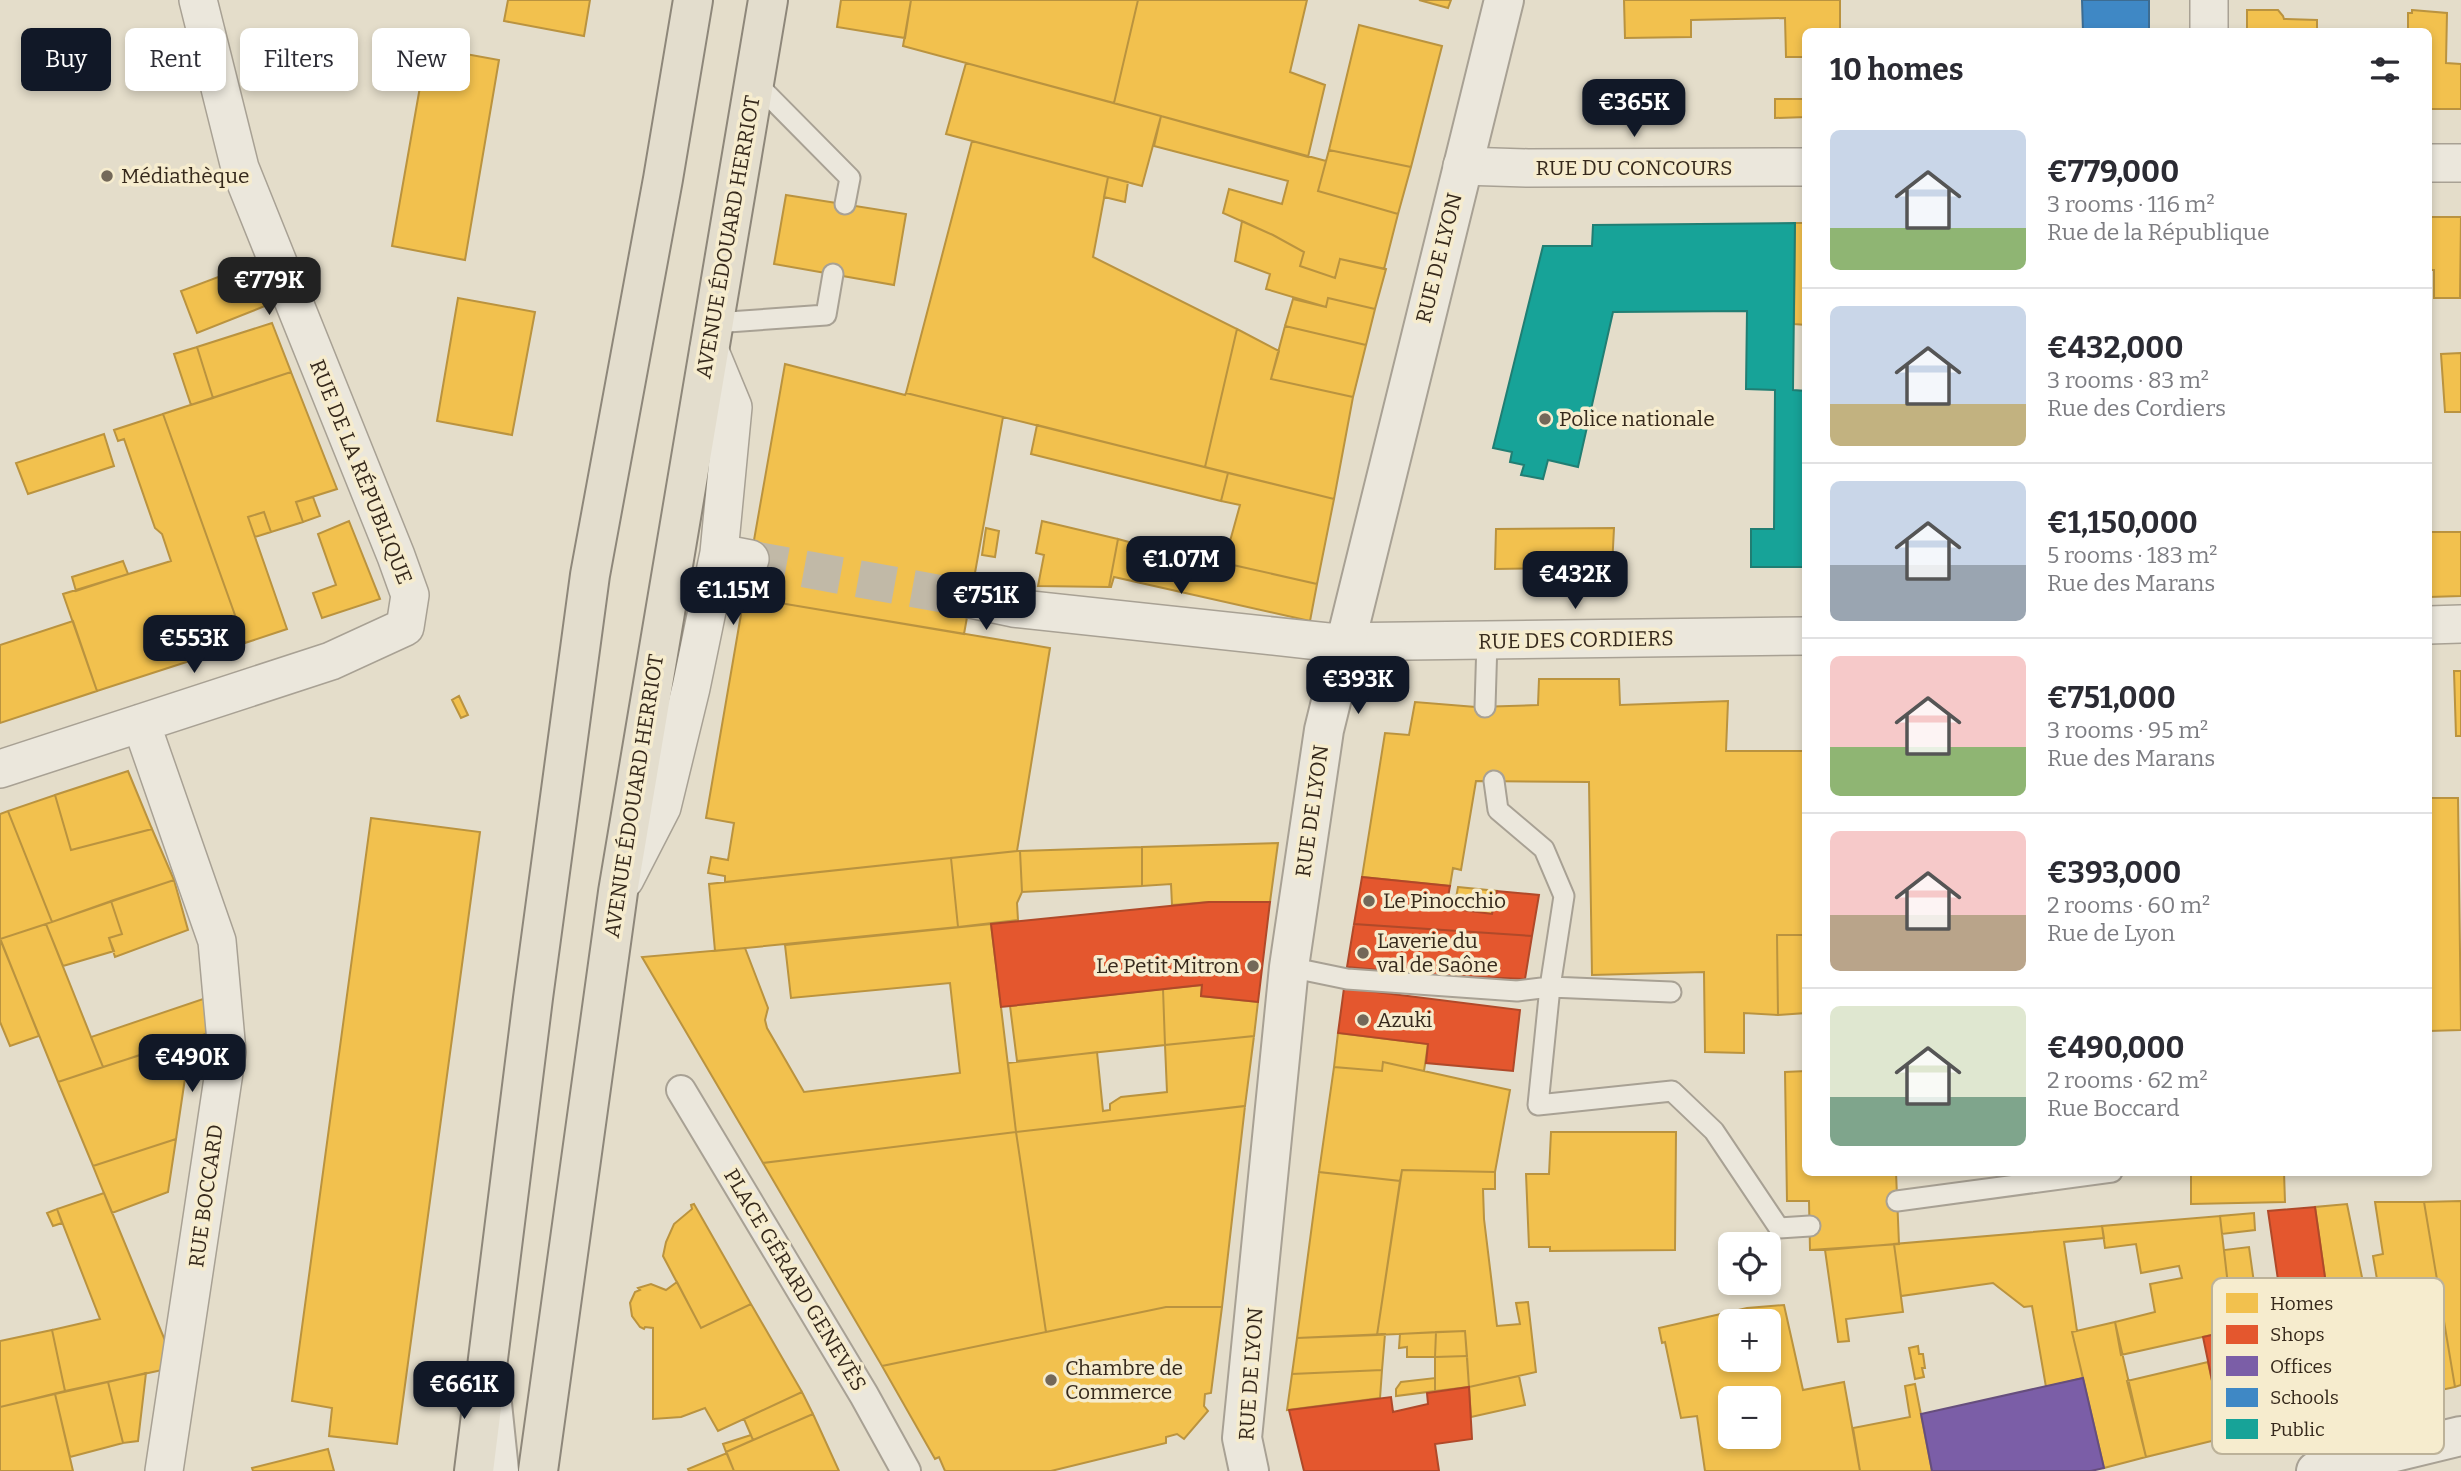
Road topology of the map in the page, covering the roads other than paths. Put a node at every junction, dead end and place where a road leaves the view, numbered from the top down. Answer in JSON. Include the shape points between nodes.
{"nodes":[{"id":1,"x":198,"y":0,"type":"edge"},
{"id":2,"x":693,"y":0,"type":"edge"},
{"id":3,"x":768,"y":0,"type":"edge"},
{"id":4,"x":1504,"y":0,"type":"edge"},
{"id":5,"x":2209,"y":0,"type":"edge"},
{"id":6,"x":2209,"y":28,"type":"edge"},
{"id":7,"x":755,"y":82,"type":"junction"},
{"id":8,"x":2432,"y":163,"type":"edge"},
{"id":9,"x":2461,"y":163,"type":"edge"},
{"id":10,"x":1462,"y":166,"type":"junction"},
{"id":11,"x":1802,"y":167,"type":"edge"},
{"id":12,"x":845,"y":204,"type":"dead end"},
{"id":13,"x":833,"y":274,"type":"dead end"},
{"id":14,"x":711,"y":336,"type":"junction"},
{"id":15,"x":970,"y":599,"type":"tunnel mouth"},
{"id":16,"x":2432,"y":625,"type":"edge"},
{"id":17,"x":2461,"y":625,"type":"edge"},
{"id":18,"x":1802,"y":636,"type":"edge"},
{"id":19,"x":1487,"y":641,"type":"junction"},
{"id":20,"x":1345,"y":642,"type":"junction"},
{"id":21,"x":1485,"y":707,"type":"dead end"},
{"id":22,"x":141,"y":723,"type":"junction"},
{"id":23,"x":0,"y":769,"type":"edge"},
{"id":24,"x":1494,"y":781,"type":"dead end"},
{"id":25,"x":618,"y":892,"type":"junction"},
{"id":26,"x":1289,"y":967,"type":"junction"},
{"id":27,"x":1550,"y":986,"type":"junction"},
{"id":28,"x":1671,"y":992,"type":"dead end"},
{"id":29,"x":681,"y":1090,"type":"dead end"},
{"id":30,"x":2081,"y":1176,"type":"edge"},
{"id":31,"x":1897,"y":1200,"type":"dead end"},
{"id":32,"x":1810,"y":1226,"type":"dead end"},
{"id":33,"x":488,"y":1364,"type":"junction"},
{"id":34,"x":2386,"y":1454,"type":"edge"},
{"id":35,"x":164,"y":1471,"type":"edge"},
{"id":36,"x":474,"y":1471,"type":"edge"},
{"id":37,"x":499,"y":1471,"type":"edge"},
{"id":38,"x":538,"y":1471,"type":"edge"},
{"id":39,"x":906,"y":1471,"type":"edge"},
{"id":40,"x":1249,"y":1471,"type":"edge"},
{"id":41,"x":2316,"y":1471,"type":"edge"}],
"edges":[{"from":1,"to":22,"type":"street","name":"RUE DE LA RÉPUBLIQUE","via":[[240,168],[410,595],[405,627],[331,661]]},
{"from":2,"to":33,"type":"main road","via":[[590,575]]},
{"from":3,"to":7,"type":"main road","name":"AVENUE ÉDOUARD HERRIOT"},
{"from":4,"to":10,"type":"street","name":"RUE DE LYON"},
{"from":5,"to":6,"type":"street"},
{"from":7,"to":12,"type":"lane","via":[[850,178]]},
{"from":7,"to":14,"type":"main road","name":"AVENUE ÉDOUARD HERRIOT"},
{"from":8,"to":9,"type":"street"},
{"from":10,"to":11,"type":"street","name":"RUE DU CONCOURS"},
{"from":10,"to":20,"type":"street","name":"RUE DE LYON"},
{"from":13,"to":14,"type":"lane","via":[[826,316]]},
{"from":14,"to":25,"type":"main road","name":"AVENUE ÉDOUARD HERRIOT"},
{"from":14,"to":25,"type":"street","via":[[733,407],[735,556],[691,688],[662,807]]},
{"from":15,"to":20,"type":"street","name":"RUE DES CORDIERS","via":[[1013,608]]},
{"from":16,"to":17,"type":"street"},
{"from":18,"to":19,"type":"street","name":"RUE DES CORDIERS"},
{"from":19,"to":20,"type":"street","name":"RUE DES CORDIERS"},
{"from":19,"to":21,"type":"lane"},
{"from":20,"to":26,"type":"street","name":"RUE DE LYON","via":[[1324,730]]},
{"from":22,"to":23,"type":"street"},
{"from":22,"to":35,"type":"street","name":"RUE BOCCARD","via":[[217,941],[227,1052]]},
{"from":24,"to":27,"type":"lane","via":[[1498,810],[1544,849],[1564,896]]},
{"from":25,"to":38,"type":"main road","name":"AVENUE ÉDOUARD HERRIOT"},
{"from":26,"to":27,"type":"lane","via":[[1360,980],[1517,991]]},
{"from":26,"to":40,"type":"street","name":"RUE DE LYON","via":[[1242,1438]]},
{"from":27,"to":28,"type":"lane"},
{"from":27,"to":32,"type":"lane","via":[[1538,1105],[1672,1091],[1714,1131],[1779,1228]]},
{"from":29,"to":39,"type":"street","name":"PLACE GÉRARD GENEVÈS"},
{"from":30,"to":31,"type":"lane"},
{"from":33,"to":36,"type":"main road"},
{"from":33,"to":37,"type":"street"},
{"from":34,"to":41,"type":"street"}]}
